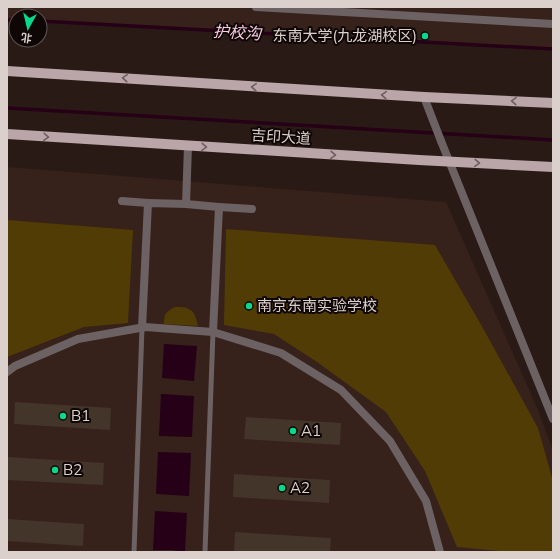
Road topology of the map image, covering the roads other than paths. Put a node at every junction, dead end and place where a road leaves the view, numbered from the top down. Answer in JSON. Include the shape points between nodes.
{"nodes":[{"id":1,"x":256,"y":7,"type":"edge"},
{"id":2,"x":553,"y":24,"type":"edge"},
{"id":3,"x":7,"y":71,"type":"edge"},
{"id":4,"x":424,"y":97,"type":"junction"},
{"id":5,"x":553,"y":103,"type":"edge"},
{"id":6,"x":7,"y":134,"type":"edge"},
{"id":7,"x":188,"y":146,"type":"junction"},
{"id":8,"x":449,"y":162,"type":"junction"},
{"id":9,"x":553,"y":167,"type":"edge"},
{"id":10,"x":122,"y":201,"type":"dead end"},
{"id":11,"x":148,"y":203,"type":"junction"},
{"id":12,"x":186,"y":204,"type":"junction"},
{"id":13,"x":219,"y":207,"type":"junction"},
{"id":14,"x":252,"y":209,"type":"dead end"},
{"id":15,"x":142,"y":328,"type":"junction"},
{"id":16,"x":213,"y":332,"type":"junction"},
{"id":17,"x":7,"y":372,"type":"edge"},
{"id":18,"x":553,"y":419,"type":"edge"},
{"id":19,"x":134,"y":552,"type":"edge"},
{"id":20,"x":206,"y":552,"type":"edge"},
{"id":21,"x":440,"y":552,"type":"edge"}],
"edges":[{"from":1,"to":2,"type":"street"},
{"from":4,"to":3,"type":"main road","one_way":true},
{"from":5,"to":4,"type":"main road","one_way":true},
{"from":4,"to":8,"type":"street"},
{"from":6,"to":7,"type":"main road","name":"吉印大道","one_way":true},
{"from":7,"to":8,"type":"main road","name":"吉印大道","one_way":true},
{"from":7,"to":12,"type":"street"},
{"from":8,"to":9,"type":"main road","name":"吉印大道","one_way":true},
{"from":8,"to":18,"type":"street"},
{"from":10,"to":11,"type":"street"},
{"from":11,"to":12,"type":"street"},
{"from":11,"to":15,"type":"street"},
{"from":12,"to":13,"type":"street"},
{"from":13,"to":14,"type":"street"},
{"from":13,"to":16,"type":"street"},
{"from":15,"to":16,"type":"street"},
{"from":15,"to":17,"type":"street","via":[[78,339],[15,366]]},
{"from":15,"to":19,"type":"lane"},
{"from":16,"to":20,"type":"lane"},
{"from":16,"to":21,"type":"street","via":[[280,353],[341,390],[390,441],[426,501]]}]}
